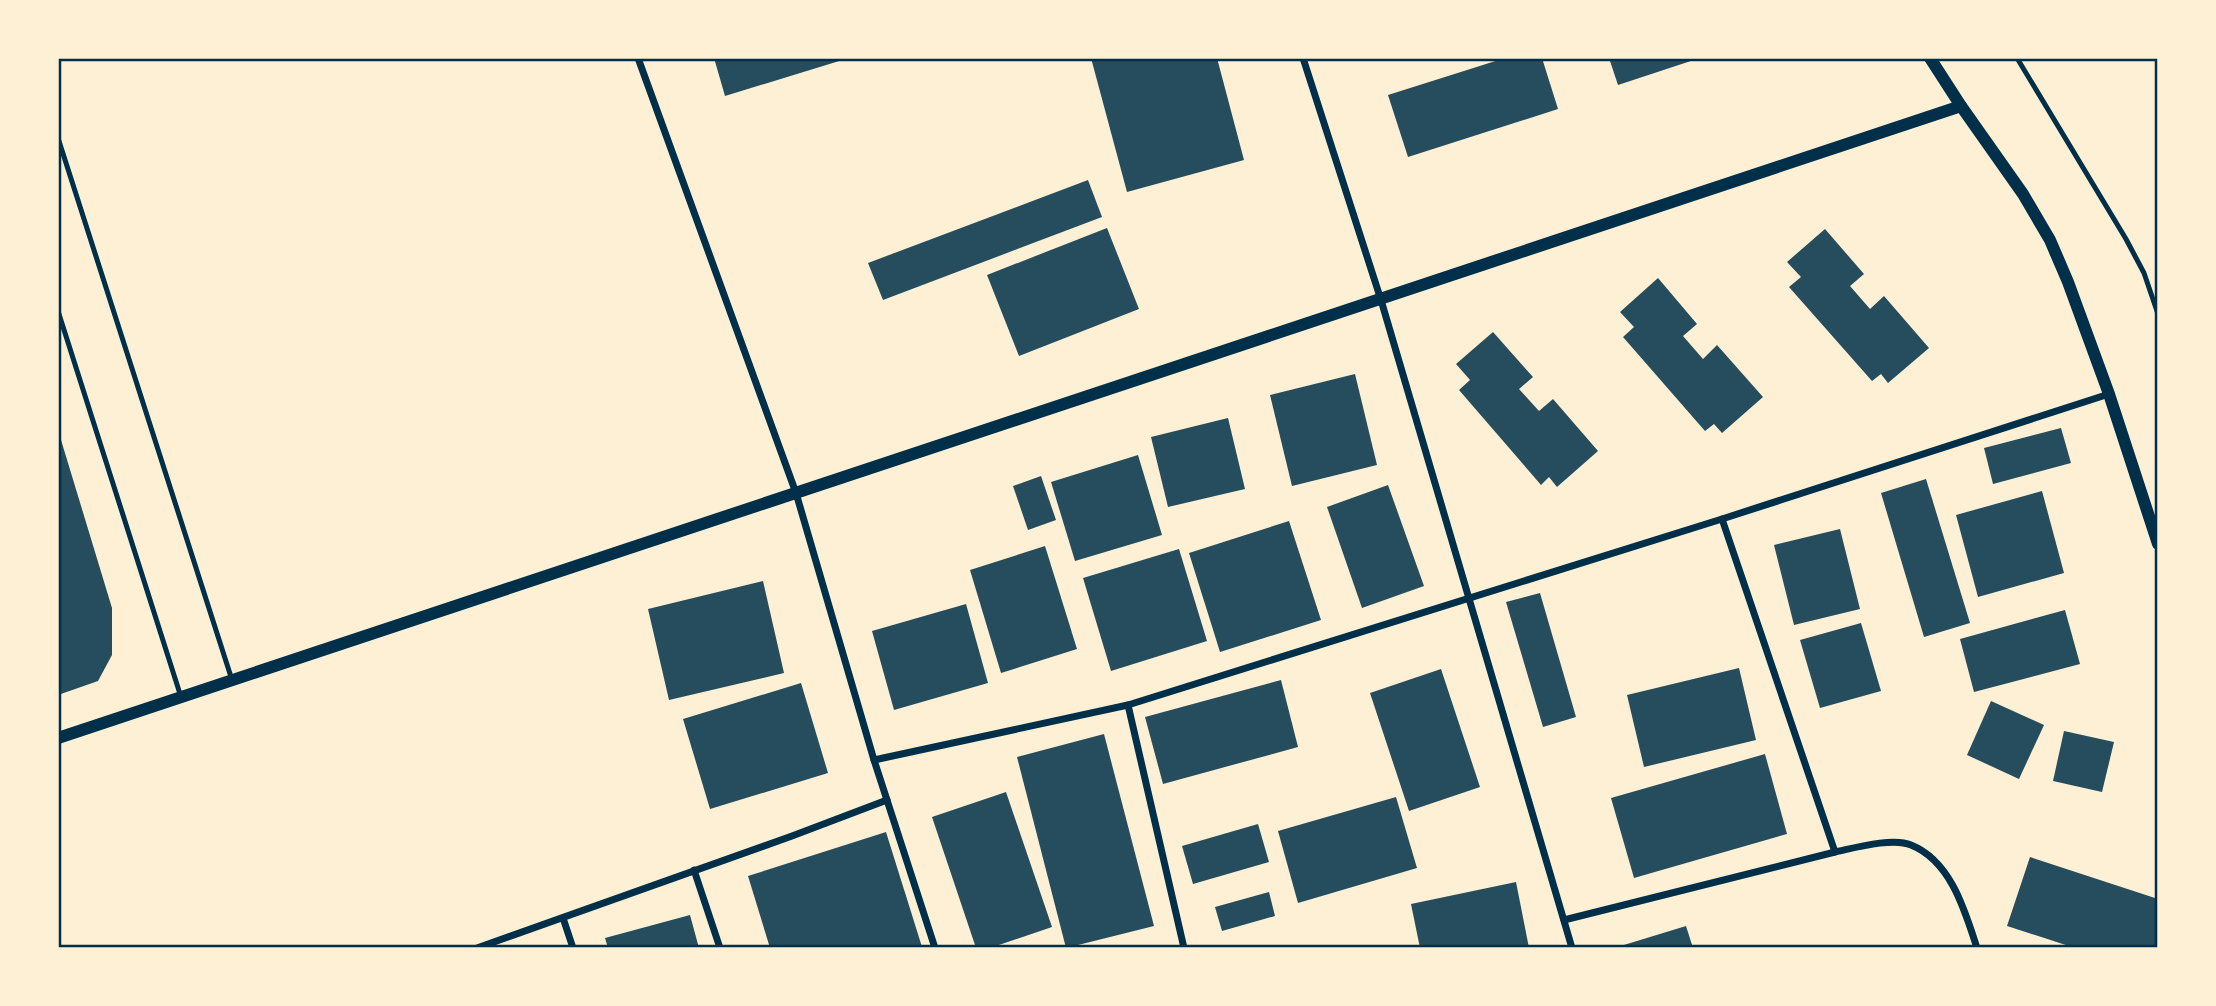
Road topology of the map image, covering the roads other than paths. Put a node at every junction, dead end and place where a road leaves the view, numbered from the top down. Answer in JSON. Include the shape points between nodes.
{"nodes":[{"id":1,"x":638,"y":58,"type":"edge"},
{"id":2,"x":1303,"y":58,"type":"edge"},
{"id":3,"x":1930,"y":58,"type":"edge"},
{"id":4,"x":2017,"y":58,"type":"edge"},
{"id":5,"x":1961,"y":106,"type":"junction"},
{"id":6,"x":58,"y":138,"type":"edge"},
{"id":7,"x":1381,"y":300,"type":"junction"},
{"id":8,"x":58,"y":311,"type":"edge"},
{"id":9,"x":2158,"y":314,"type":"edge"},
{"id":10,"x":2109,"y":394,"type":"junction"},
{"id":11,"x":796,"y":494,"type":"junction"},
{"id":12,"x":1722,"y":519,"type":"junction"},
{"id":13,"x":2158,"y":544,"type":"edge"},
{"id":14,"x":1468,"y":597,"type":"junction"},
{"id":15,"x":232,"y":680,"type":"junction"},
{"id":16,"x":181,"y":696,"type":"junction"},
{"id":17,"x":1128,"y":705,"type":"junction"},
{"id":18,"x":58,"y":738,"type":"edge"},
{"id":19,"x":874,"y":760,"type":"junction"},
{"id":20,"x":887,"y":800,"type":"junction"},
{"id":21,"x":1835,"y":852,"type":"junction"},
{"id":22,"x":694,"y":870,"type":"junction"},
{"id":23,"x":563,"y":918,"type":"junction"},
{"id":24,"x":1564,"y":920,"type":"junction"},
{"id":25,"x":477,"y":948,"type":"edge"},
{"id":26,"x":573,"y":948,"type":"edge"},
{"id":27,"x":720,"y":948,"type":"edge"},
{"id":28,"x":935,"y":948,"type":"edge"},
{"id":29,"x":1185,"y":948,"type":"edge"},
{"id":30,"x":1572,"y":948,"type":"edge"},
{"id":31,"x":1977,"y":948,"type":"edge"}],
"edges":[{"from":1,"to":11,"type":"street"},
{"from":2,"to":7,"type":"street"},
{"from":3,"to":5,"type":"street"},
{"from":4,"to":9,"type":"lane","via":[[2126,239]]},
{"from":5,"to":7,"type":"street"},
{"from":5,"to":10,"type":"street","via":[[2050,240]]},
{"from":6,"to":15,"type":"lane"},
{"from":7,"to":11,"type":"street"},
{"from":7,"to":14,"type":"street"},
{"from":8,"to":16,"type":"lane"},
{"from":10,"to":12,"type":"street"},
{"from":10,"to":13,"type":"street"},
{"from":11,"to":15,"type":"street"},
{"from":11,"to":19,"type":"street"},
{"from":12,"to":14,"type":"street"},
{"from":12,"to":21,"type":"street"},
{"from":14,"to":17,"type":"street"},
{"from":14,"to":24,"type":"street"},
{"from":15,"to":16,"type":"street"},
{"from":16,"to":18,"type":"street"},
{"from":17,"to":19,"type":"street"},
{"from":17,"to":29,"type":"street"},
{"from":19,"to":20,"type":"street"},
{"from":20,"to":22,"type":"street"},
{"from":20,"to":28,"type":"street"},
{"from":21,"to":24,"type":"street"},
{"from":21,"to":31,"type":"street","via":[[1879,843],[1910,844],[1940,864],[1965,911]]},
{"from":22,"to":23,"type":"street"},
{"from":22,"to":27,"type":"street"},
{"from":23,"to":25,"type":"street"},
{"from":23,"to":26,"type":"street"},
{"from":24,"to":30,"type":"street"}]}
